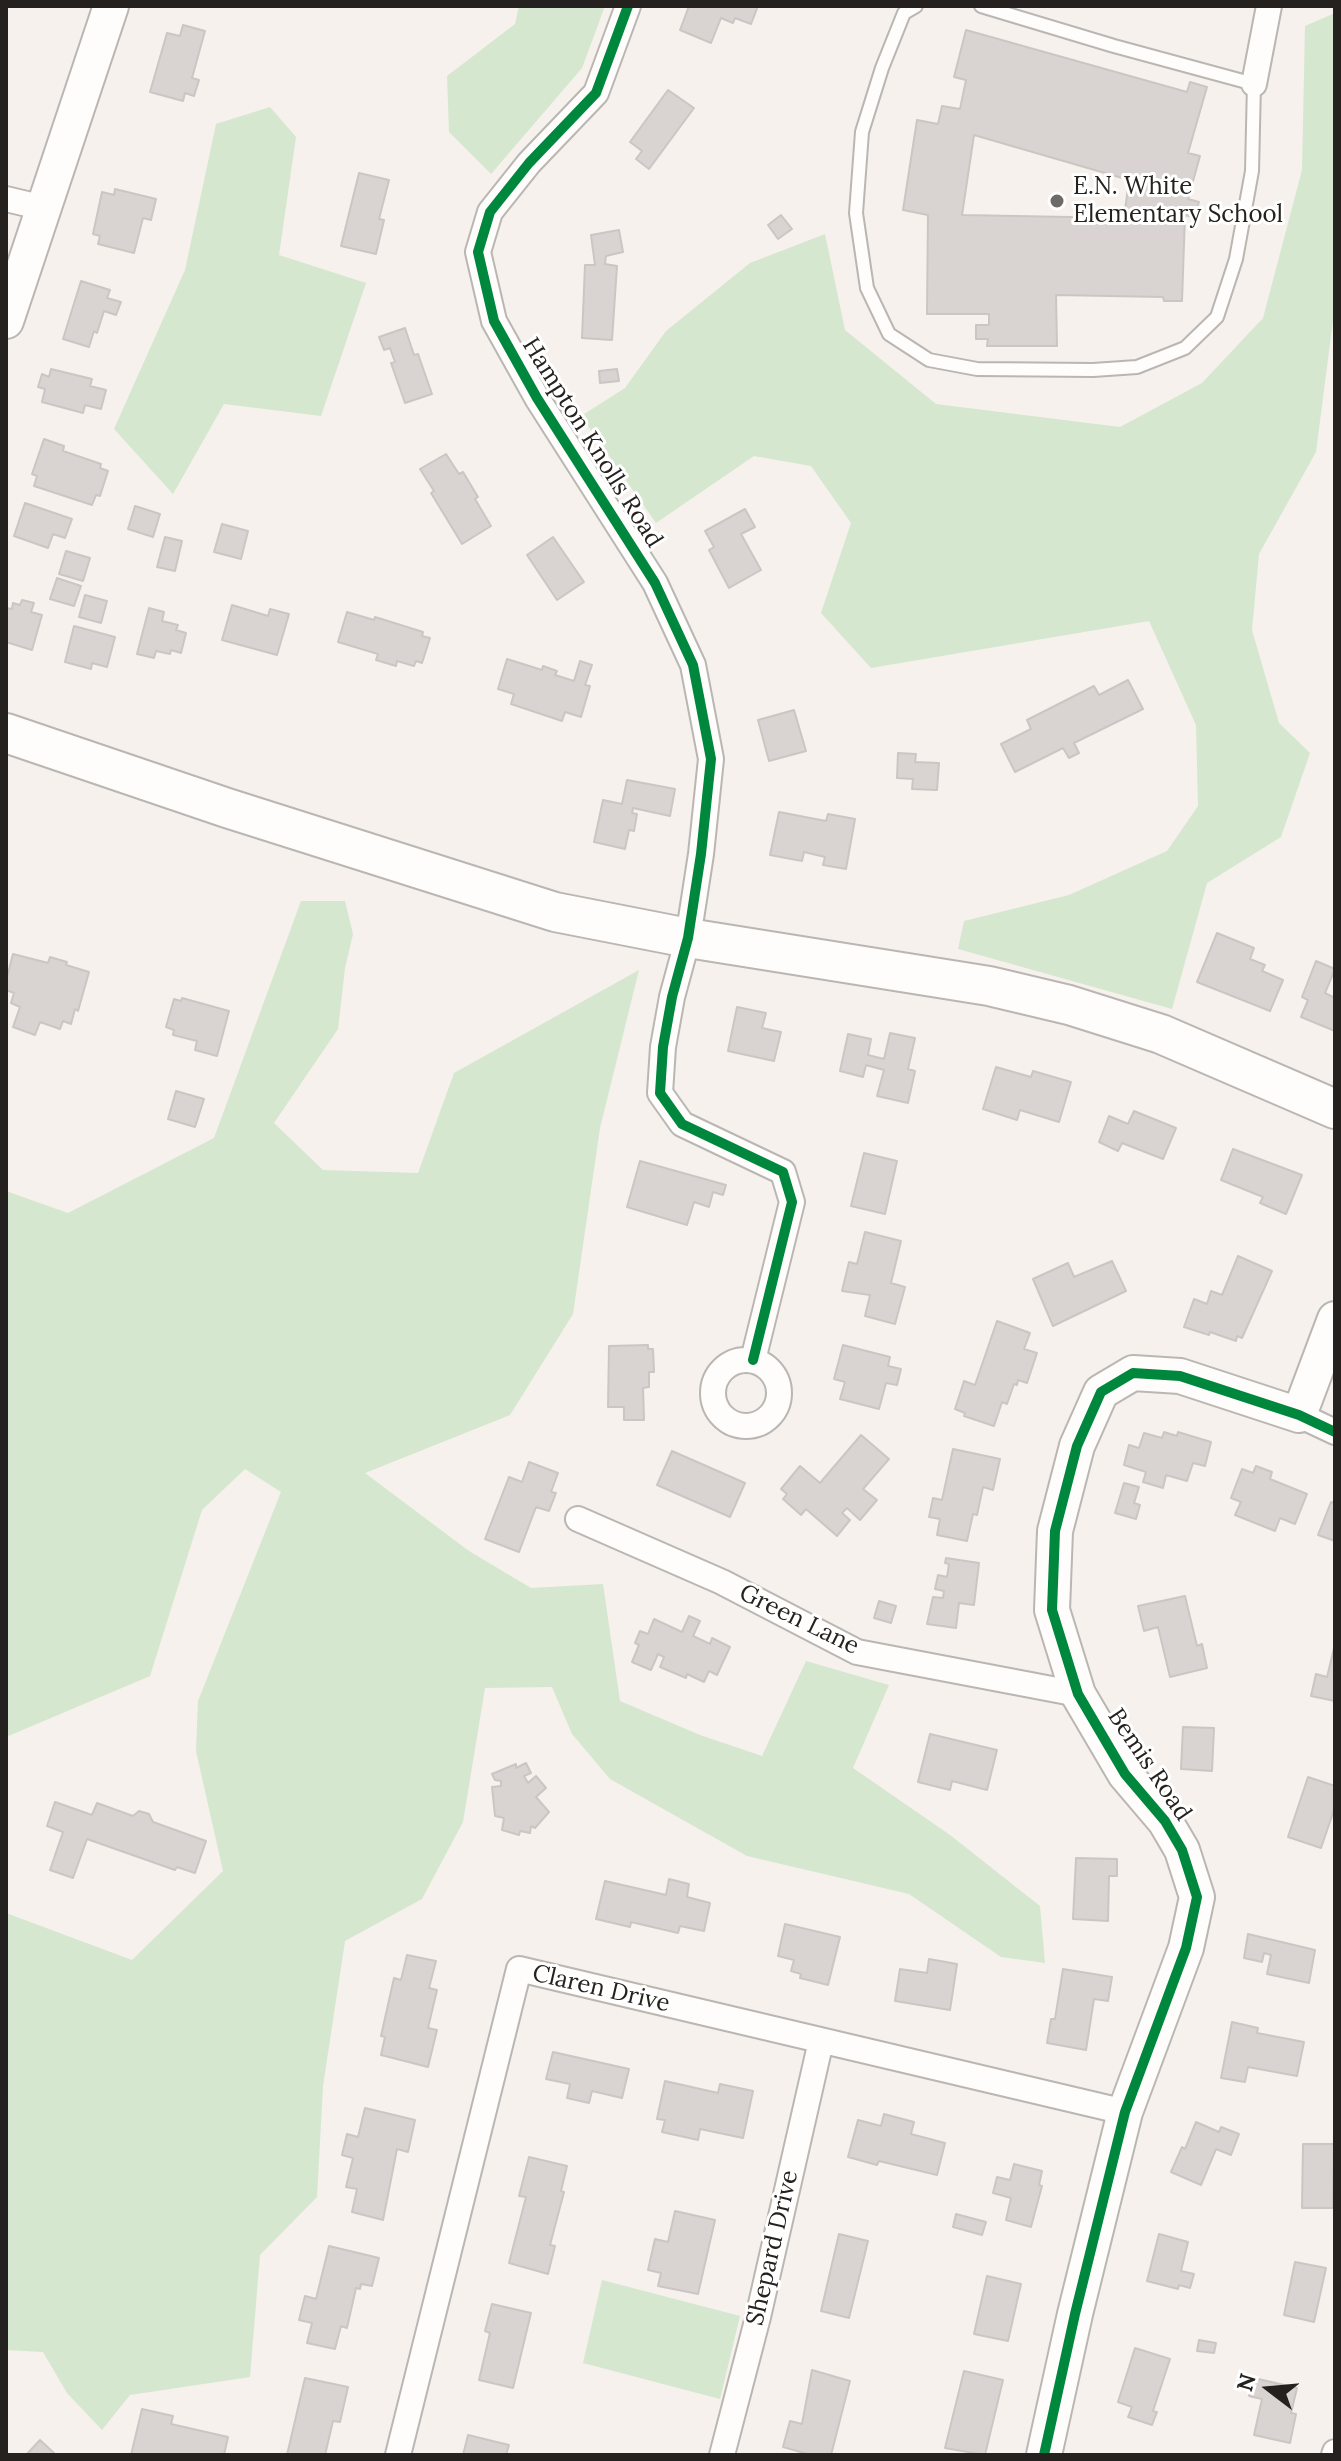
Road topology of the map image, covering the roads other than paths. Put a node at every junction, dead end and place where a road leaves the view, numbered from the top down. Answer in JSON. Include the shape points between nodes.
{"nodes":[{"id":1,"x":111,"y":6,"type":"edge"},
{"id":2,"x":628,"y":6,"type":"edge"},
{"id":3,"x":916,"y":6,"type":"edge"},
{"id":4,"x":981,"y":6,"type":"edge"},
{"id":5,"x":1269,"y":6,"type":"edge"},
{"id":6,"x":1254,"y":84,"type":"junction"},
{"id":7,"x":6,"y":199,"type":"edge"},
{"id":8,"x":44,"y":208,"type":"junction"},
{"id":9,"x":6,"y":321,"type":"edge"},
{"id":10,"x":6,"y":733,"type":"edge"},
{"id":11,"x":688,"y":938,"type":"junction"},
{"id":12,"x":1335,"y":1109,"type":"edge"},
{"id":13,"x":1335,"y":1319,"type":"edge"},
{"id":14,"x":753,"y":1360,"type":"dead end"},
{"id":15,"x":1299,"y":1415,"type":"junction"},
{"id":16,"x":1335,"y":1432,"type":"edge"},
{"id":17,"x":578,"y":1519,"type":"dead end"},
{"id":18,"x":1078,"y":1694,"type":"junction"},
{"id":19,"x":821,"y":2041,"type":"junction"},
{"id":20,"x":1125,"y":2112,"type":"junction"},
{"id":21,"x":398,"y":2455,"type":"edge"},
{"id":22,"x":722,"y":2455,"type":"edge"},
{"id":23,"x":1044,"y":2455,"type":"edge"}],
"edges":[{"from":1,"to":8,"type":"street"},
{"from":2,"to":11,"type":"street","name":"Hampton Knolls Road","via":[[596,93],[490,212],[478,252],[494,321],[655,583],[693,665],[711,759]]},
{"from":3,"to":6,"type":"lane","via":[[904,13],[862,132],[856,213],[867,288],[889,334],[929,360],[977,369],[1093,370],[1137,367],[1185,348],[1217,317],[1236,259],[1252,171]]},
{"from":4,"to":6,"type":"lane"},
{"from":5,"to":6,"type":"street"},
{"from":7,"to":8,"type":"street"},
{"from":8,"to":9,"type":"street"},
{"from":10,"to":11,"type":"main road","via":[[555,912]]},
{"from":11,"to":12,"type":"main road","via":[[989,986],[1069,1005],[1161,1034]]},
{"from":11,"to":14,"type":"street","name":"Hampton Knolls Road","via":[[672,997],[660,1093],[682,1124],[783,1172],[792,1202]]},
{"from":13,"to":15,"type":"street"},
{"from":15,"to":16,"type":"street"},
{"from":15,"to":18,"type":"street","name":"Bemis Road","via":[[1180,1376],[1133,1373],[1101,1392],[1077,1446],[1055,1531],[1052,1610]]},
{"from":17,"to":18,"type":"street","name":"Green Lane","via":[[722,1582],[857,1652]]},
{"from":18,"to":20,"type":"street","name":"Bemis Road","via":[[1125,1774],[1182,1850],[1197,1897],[1186,1948]]},
{"from":19,"to":20,"type":"street","name":"Claren Drive"},
{"from":19,"to":21,"type":"street","name":"Claren Drive","via":[[519,1969]]},
{"from":19,"to":22,"type":"street","name":"Shepard Drive"},
{"from":20,"to":23,"type":"street","name":"Bemis Road"}]}
